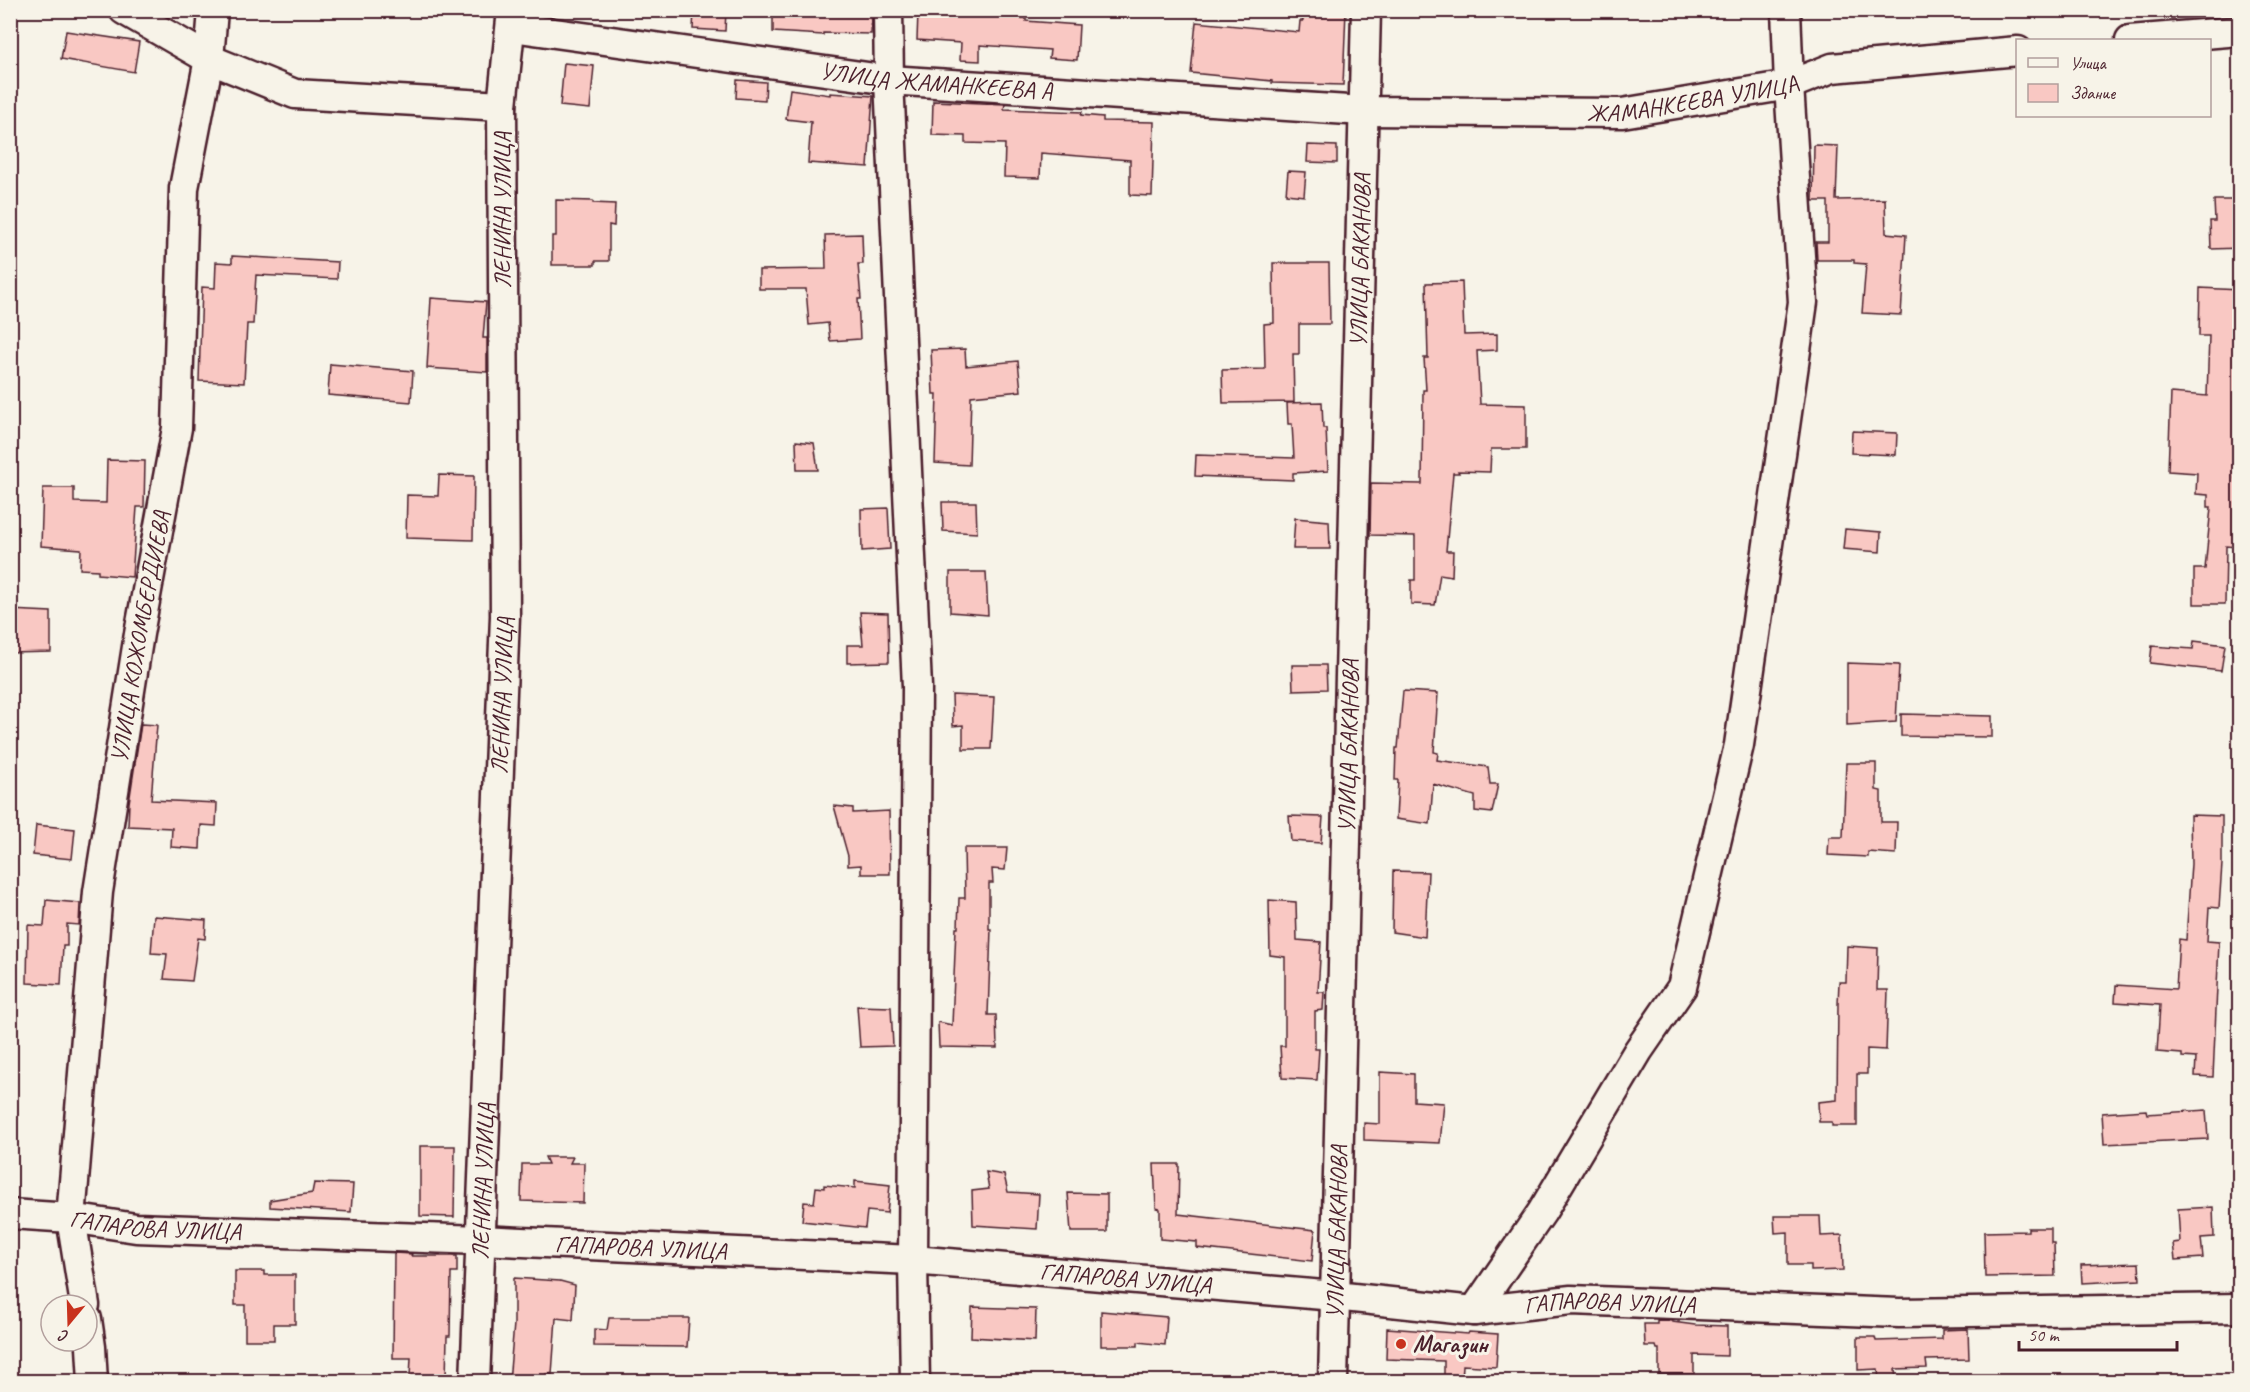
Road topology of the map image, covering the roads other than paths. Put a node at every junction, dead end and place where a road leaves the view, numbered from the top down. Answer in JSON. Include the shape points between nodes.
{"nodes":[{"id":1,"x":124,"y":10,"type":"edge"},
{"id":2,"x":213,"y":10,"type":"edge"},
{"id":3,"x":888,"y":10,"type":"edge"},
{"id":4,"x":1366,"y":10,"type":"edge"},
{"id":5,"x":1786,"y":10,"type":"edge"},
{"id":6,"x":512,"y":19,"type":"edge"},
{"id":7,"x":2240,"y":31,"type":"edge"},
{"id":8,"x":2142,"y":39,"type":"edge"},
{"id":9,"x":2016,"y":51,"type":"edge"},
{"id":10,"x":209,"y":59,"type":"junction"},
{"id":11,"x":890,"y":80,"type":"junction"},
{"id":12,"x":1789,"y":85,"type":"junction"},
{"id":13,"x":502,"y":106,"type":"junction"},
{"id":14,"x":1364,"y":111,"type":"junction"},
{"id":15,"x":10,"y":1214,"type":"edge"},
{"id":16,"x":71,"y":1218,"type":"junction"},
{"id":17,"x":481,"y":1240,"type":"junction"},
{"id":18,"x":913,"y":1260,"type":"junction"},
{"id":19,"x":83,"y":1293,"type":"edge"},
{"id":20,"x":1335,"y":1296,"type":"junction"},
{"id":21,"x":2240,"y":1308,"type":"edge"},
{"id":22,"x":1474,"y":1311,"type":"junction"},
{"id":23,"x":91,"y":1353,"type":"edge"},
{"id":24,"x":93,"y":1382,"type":"edge"},
{"id":25,"x":475,"y":1382,"type":"edge"},
{"id":26,"x":915,"y":1382,"type":"edge"},
{"id":27,"x":1333,"y":1382,"type":"edge"}],
"edges":[{"from":1,"to":10,"type":"street"},
{"from":2,"to":10,"type":"street","name":"УЛИЦА КОЖОМБЕРДИЕВА"},
{"from":3,"to":11,"type":"street"},
{"from":4,"to":14,"type":"street","name":"УЛИЦА БАКАНОВА"},
{"from":5,"to":12,"type":"street"},
{"from":6,"to":11,"type":"street","name":"УЛИЦА ЖАМАНКЕЕВА А"},
{"from":6,"to":13,"type":"street","name":"ЛЕНИНА УЛИЦА"},
{"from":7,"to":8,"type":"street"},
{"from":9,"to":12,"type":"street","name":"ЖАМАНКЕЕВА УЛИЦА","via":[[1832,68]]},
{"from":10,"to":13,"type":"street","via":[[296,94]]},
{"from":10,"to":16,"type":"street","name":"УЛИЦА КОЖОМБЕРДИЕВА","via":[[184,188],[177,429],[98,892]]},
{"from":11,"to":14,"type":"street","name":"УЛИЦА ЖАМАНКЕЕВА А"},
{"from":11,"to":18,"type":"street","via":[[917,687]]},
{"from":12,"to":14,"type":"street","name":"ЖАМАНКЕЕВА УЛИЦА","via":[[1622,113]]},
{"from":12,"to":22,"type":"street","via":[[1803,302],[1739,745],[1682,987],[1638,1051],[1542,1212]]},
{"from":13,"to":17,"type":"street","name":"ЛЕНИНА УЛИЦА","via":[[506,616]]},
{"from":14,"to":20,"type":"street","name":"УЛИЦА БАКАНОВА"},
{"from":15,"to":16,"type":"street","name":"ГАПАРОВА УЛИЦА"},
{"from":16,"to":17,"type":"street","name":"ГАПАРОВА УЛИЦА","via":[[136,1228]]},
{"from":16,"to":19,"type":"street","name":"УЛИЦА КОЖОМБЕРДИЕВА"},
{"from":17,"to":18,"type":"street","name":"ГАПАРОВА УЛИЦА"},
{"from":17,"to":25,"type":"street","name":"ЛЕНИНА УЛИЦА"},
{"from":18,"to":20,"type":"street","name":"ГАПАРОВА УЛИЦА"},
{"from":18,"to":26,"type":"street"},
{"from":20,"to":22,"type":"street","name":"ГАПАРОВА УЛИЦА"},
{"from":20,"to":27,"type":"street","name":"УЛИЦА БАКАНОВА"},
{"from":21,"to":22,"type":"street","name":"ГАПАРОВА УЛИЦА","via":[[1899,1313],[1571,1300]]},
{"from":23,"to":24,"type":"street"}]}
